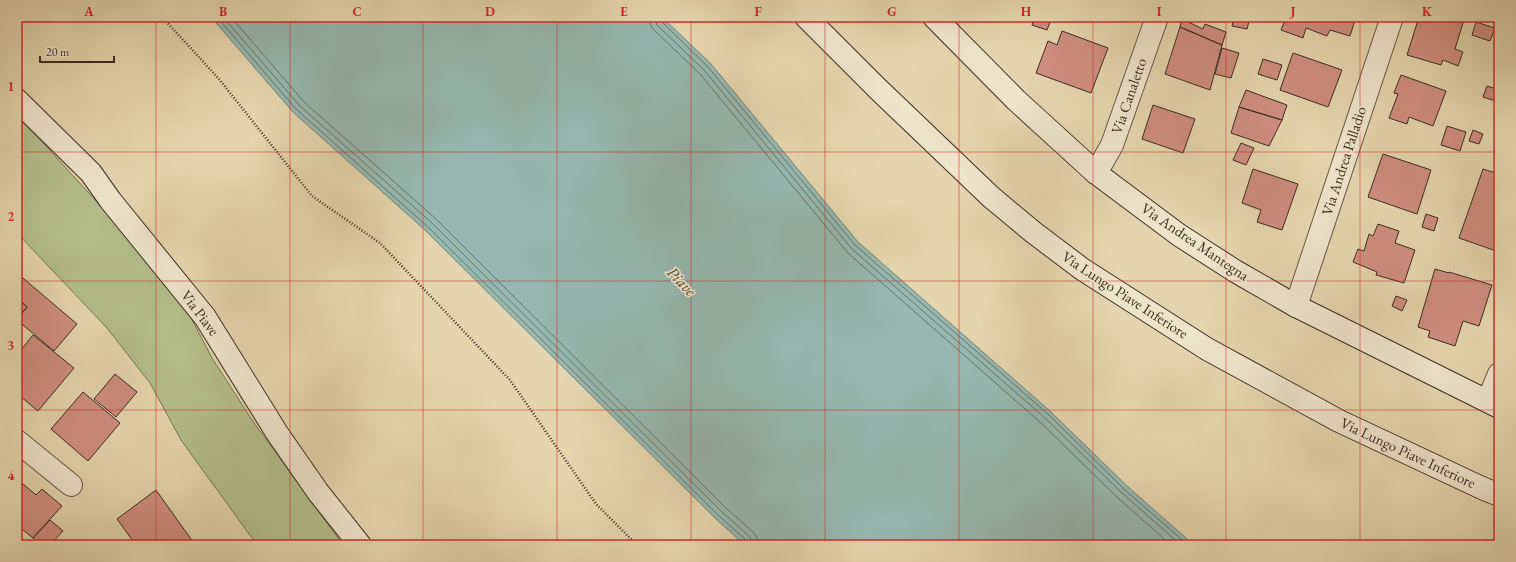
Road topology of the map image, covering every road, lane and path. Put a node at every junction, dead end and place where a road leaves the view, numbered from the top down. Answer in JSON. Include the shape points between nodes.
{"nodes":[{"id":1,"x":162,"y":17,"type":"edge"},
{"id":2,"x":806,"y":17,"type":"edge"},
{"id":3,"x":934,"y":17,"type":"edge"},
{"id":4,"x":1157,"y":17,"type":"edge"},
{"id":5,"x":1392,"y":17,"type":"edge"},
{"id":6,"x":17,"y":100,"type":"edge"},
{"id":7,"x":1096,"y":173,"type":"junction"},
{"id":8,"x":1296,"y":306,"type":"junction"},
{"id":9,"x":1499,"y":374,"type":"edge"},
{"id":10,"x":1493,"y":404,"type":"edge"},
{"id":11,"x":17,"y":441,"type":"edge"},
{"id":12,"x":71,"y":485,"type":"dead end"},
{"id":13,"x":1499,"y":494,"type":"edge"},
{"id":14,"x":360,"y":545,"type":"edge"},
{"id":15,"x":636,"y":545,"type":"edge"}],
"edges":[{"from":1,"to":15,"type":"path","via":[[219,79],[312,196],[380,243],[510,380],[596,504]]},
{"from":2,"to":13,"type":"main road","name":"Via Lungo Piave Inferiore","via":[[991,197],[1082,269],[1207,349],[1332,417]]},
{"from":3,"to":7,"type":"main road","name":"Via Andrea Mantegna","via":[[1016,100]]},
{"from":4,"to":7,"type":"main road","name":"Via Canaletto","via":[[1112,145]]},
{"from":5,"to":8,"type":"main road","name":"Via Andrea Palladio"},
{"from":6,"to":14,"type":"main road","name":"Via Piave","via":[[91,173],[205,316],[277,433],[318,492]]},
{"from":7,"to":8,"type":"main road","name":"Via Andrea Mantegna","via":[[1179,235]]},
{"from":8,"to":10,"type":"main road","name":"Via Andrea Mantegna"},
{"from":9,"to":10,"type":"main road"},
{"from":11,"to":12,"type":"main road"}]}
